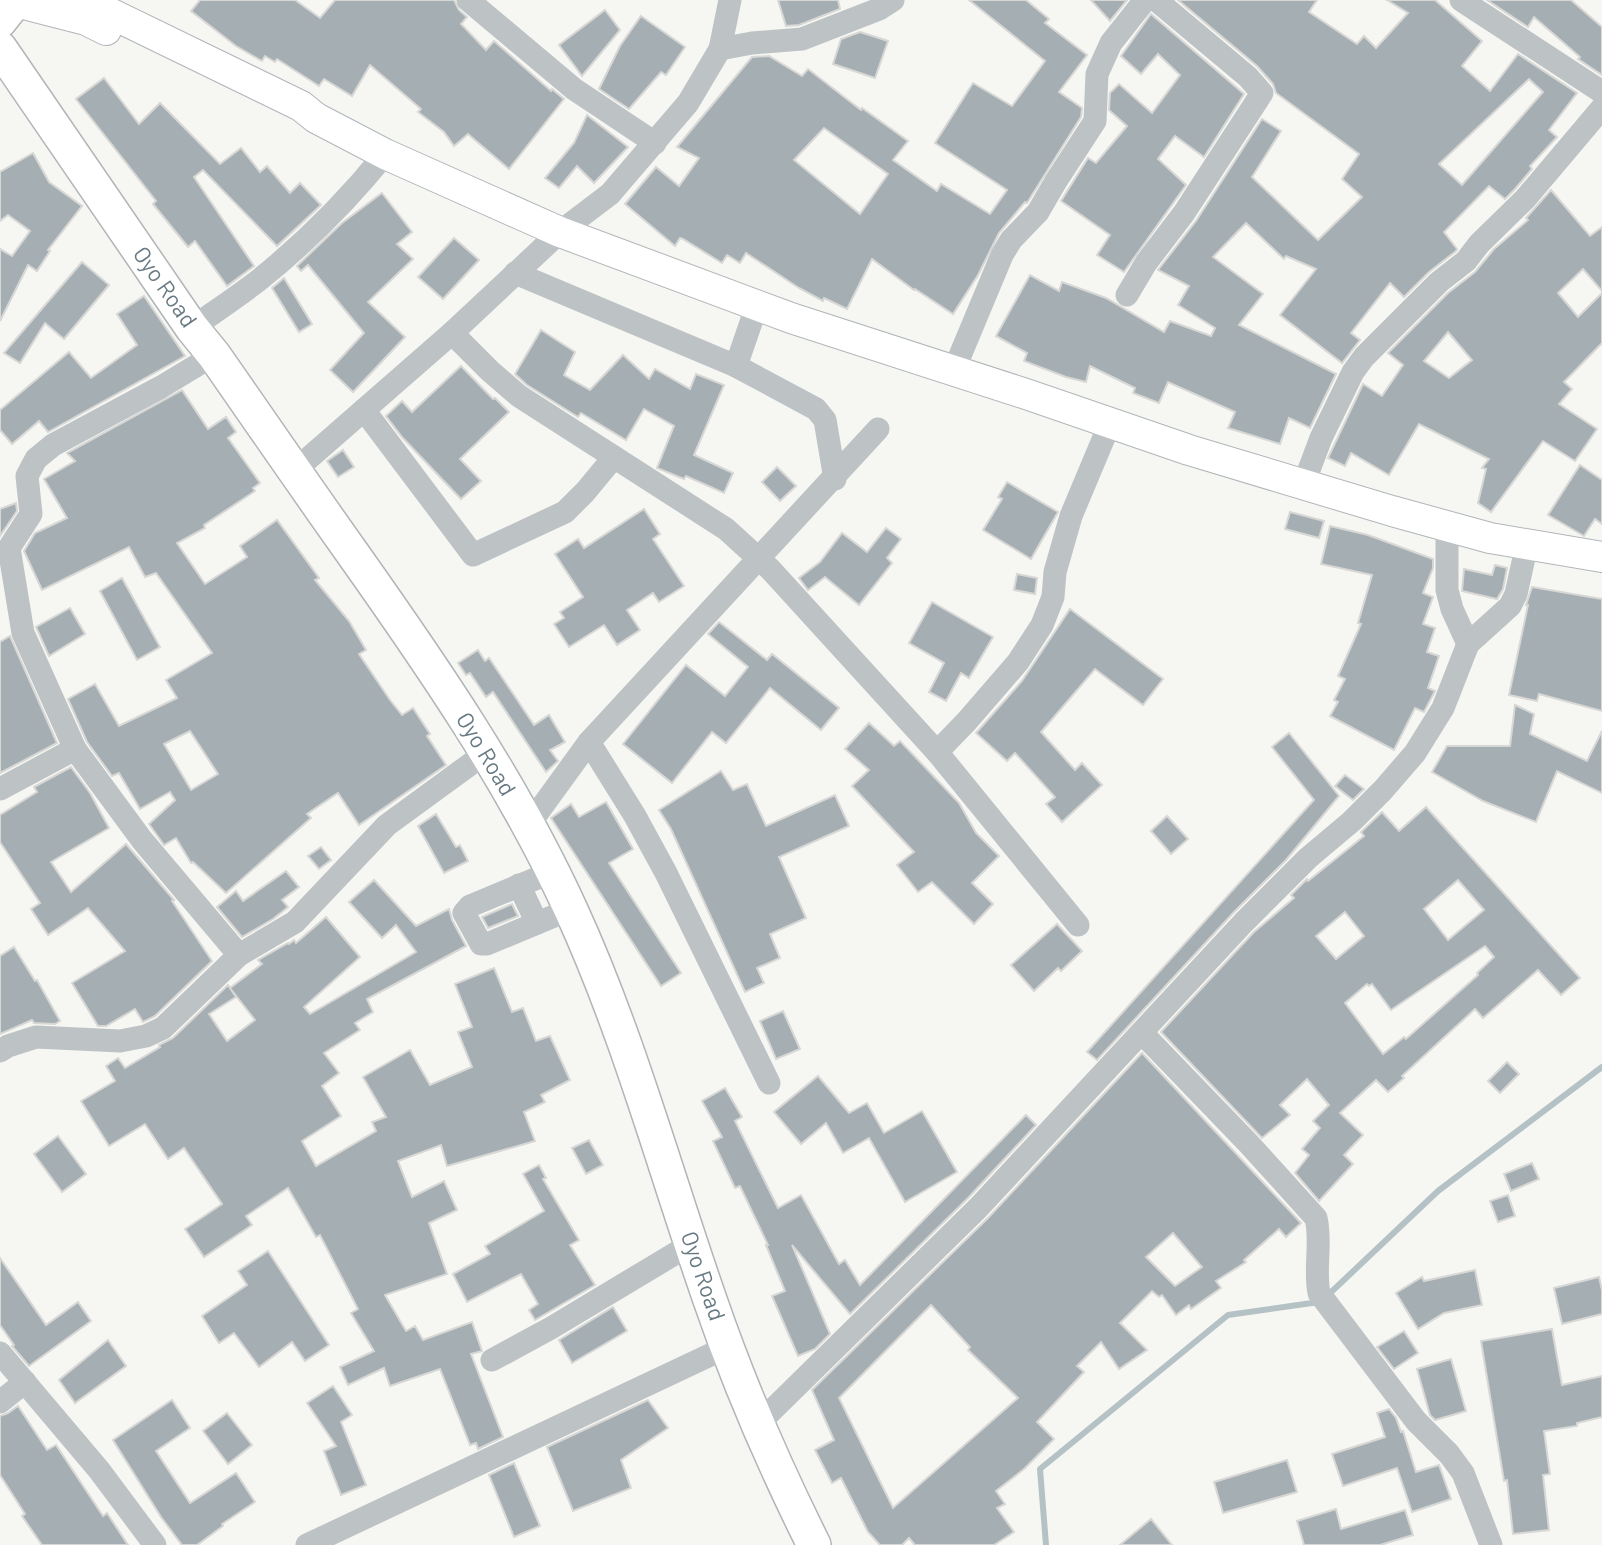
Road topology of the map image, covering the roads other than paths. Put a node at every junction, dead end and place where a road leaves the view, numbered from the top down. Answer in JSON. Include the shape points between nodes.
{"nodes":[{"id":1,"x":468,"y":0,"type":"edge"},
{"id":2,"x":730,"y":0,"type":"edge"},
{"id":3,"x":893,"y":0,"type":"edge"},
{"id":4,"x":1145,"y":0,"type":"edge"},
{"id":5,"x":1157,"y":0,"type":"edge"},
{"id":6,"x":1461,"y":0,"type":"edge"},
{"id":7,"x":90,"y":2,"type":"edge"},
{"id":8,"x":8,"y":8,"type":"edge"},
{"id":9,"x":0,"y":48,"type":"edge"},
{"id":10,"x":720,"y":48,"type":"junction"},
{"id":11,"x":1602,"y":92,"type":"edge"},
{"id":12,"x":1602,"y":108,"type":"edge"},
{"id":13,"x":316,"y":118,"type":"junction"},
{"id":14,"x":654,"y":142,"type":"junction"},
{"id":15,"x":385,"y":154,"type":"junction"},
{"id":16,"x":560,"y":232,"type":"junction"},
{"id":17,"x":516,"y":273,"type":"junction"},
{"id":18,"x":1127,"y":295,"type":"dead end"},
{"id":19,"x":758,"y":305,"type":"junction"},
{"id":20,"x":192,"y":328,"type":"junction"},
{"id":21,"x":452,"y":333,"type":"junction"},
{"id":22,"x":214,"y":355,"type":"junction"},
{"id":23,"x":736,"y":366,"type":"junction"},
{"id":24,"x":954,"y":370,"type":"junction"},
{"id":25,"x":364,"y":410,"type":"junction"},
{"id":26,"x":1111,"y":423,"type":"junction"},
{"id":27,"x":878,"y":429,"type":"dead end"},
{"id":28,"x":614,"y":457,"type":"junction"},
{"id":29,"x":294,"y":471,"type":"junction"},
{"id":30,"x":835,"y":479,"type":"junction"},
{"id":31,"x":1304,"y":484,"type":"junction"},
{"id":32,"x":1447,"y":526,"type":"junction"},
{"id":33,"x":1527,"y":544,"type":"junction"},
{"id":34,"x":1601,"y":553,"type":"edge"},
{"id":35,"x":759,"y":559,"type":"junction"},
{"id":36,"x":1468,"y":644,"type":"junction"},
{"id":37,"x":589,"y":742,"type":"junction"},
{"id":38,"x":75,"y":749,"type":"junction"},
{"id":39,"x":487,"y":752,"type":"junction"},
{"id":40,"x":937,"y":752,"type":"junction"},
{"id":41,"x":0,"y":789,"type":"edge"},
{"id":42,"x":528,"y":826,"type":"junction"},
{"id":43,"x":552,"y":872,"type":"junction"},
{"id":44,"x":519,"y":885,"type":"junction"},
{"id":45,"x":571,"y":909,"type":"junction"},
{"id":46,"x":537,"y":923,"type":"junction"},
{"id":47,"x":1078,"y":925,"type":"dead end"},
{"id":48,"x":239,"y":955,"type":"junction"},
{"id":49,"x":1142,"y":1034,"type":"junction"},
{"id":50,"x":0,"y":1051,"type":"edge"},
{"id":51,"x":769,"y":1083,"type":"dead end"},
{"id":52,"x":691,"y":1244,"type":"junction"},
{"id":53,"x":727,"y":1347,"type":"junction"},
{"id":54,"x":0,"y":1353,"type":"edge"},
{"id":55,"x":492,"y":1360,"type":"dead end"},
{"id":56,"x":25,"y":1382,"type":"junction"},
{"id":57,"x":0,"y":1402,"type":"edge"},
{"id":58,"x":757,"y":1425,"type":"junction"},
{"id":59,"x":155,"y":1545,"type":"edge"},
{"id":60,"x":307,"y":1545,"type":"edge"},
{"id":61,"x":814,"y":1545,"type":"edge"},
{"id":62,"x":1491,"y":1545,"type":"edge"}],
"edges":[{"from":1,"to":14,"type":"street","via":[[574,89]]},
{"from":2,"to":10,"type":"street"},
{"from":3,"to":10,"type":"street","via":[[802,39]]},
{"from":4,"to":24,"type":"street","via":[[1111,43],[1097,74],[1095,121],[1038,212],[1002,255]]},
{"from":5,"to":18,"type":"street","via":[[1262,93]]},
{"from":6,"to":11,"type":"street"},
{"from":7,"to":13,"type":"main road","via":[[290,100]]},
{"from":8,"to":13,"type":"main road","via":[[86,20],[284,109]]},
{"from":9,"to":20,"type":"highway","name":"Oyo Road"},
{"from":10,"to":14,"type":"street","via":[[688,103]]},
{"from":12,"to":31,"type":"street","via":[[1466,261],[1364,357],[1321,438]]},
{"from":13,"to":15,"type":"main road"},
{"from":14,"to":16,"type":"street","via":[[610,194]]},
{"from":15,"to":16,"type":"main road"},
{"from":15,"to":20,"type":"street","via":[[354,192],[259,280]]},
{"from":16,"to":17,"type":"street"},
{"from":16,"to":19,"type":"main road"},
{"from":17,"to":21,"type":"street"},
{"from":17,"to":23,"type":"street"},
{"from":19,"to":23,"type":"street"},
{"from":19,"to":24,"type":"main road"},
{"from":20,"to":22,"type":"highway","name":"Oyo Road"},
{"from":21,"to":25,"type":"street"},
{"from":21,"to":28,"type":"street","via":[[519,396]]},
{"from":22,"to":29,"type":"highway","name":"Oyo Road"},
{"from":22,"to":38,"type":"street","via":[[53,445],[36,459],[27,475],[31,514],[9,548],[17,600],[23,633]]},
{"from":23,"to":30,"type":"street","via":[[816,409],[825,421]]},
{"from":24,"to":26,"type":"main road"},
{"from":25,"to":28,"type":"street","via":[[473,555],[565,512]]},
{"from":25,"to":29,"type":"street"},
{"from":26,"to":31,"type":"main road"},
{"from":26,"to":40,"type":"street","via":[[1071,516],[1042,625],[1009,672]]},
{"from":27,"to":30,"type":"street"},
{"from":28,"to":35,"type":"street","via":[[726,529]]},
{"from":29,"to":39,"type":"highway","name":"Oyo Road"},
{"from":30,"to":35,"type":"street"},
{"from":31,"to":32,"type":"main road"},
{"from":32,"to":33,"type":"main road"},
{"from":32,"to":36,"type":"street","via":[[1447,590]]},
{"from":33,"to":34,"type":"main road"},
{"from":33,"to":36,"type":"street","via":[[1510,606]]},
{"from":35,"to":37,"type":"street"},
{"from":35,"to":40,"type":"street"},
{"from":36,"to":49,"type":"street","via":[[1443,708],[1415,753],[1352,821],[1244,922]]},
{"from":37,"to":42,"type":"street"},
{"from":37,"to":51,"type":"street","via":[[666,873]]},
{"from":38,"to":41,"type":"street"},
{"from":38,"to":48,"type":"street","via":[[142,839]]},
{"from":39,"to":42,"type":"highway","name":"Oyo Road"},
{"from":39,"to":48,"type":"street","via":[[387,825],[295,922]]},
{"from":40,"to":47,"type":"street"},
{"from":42,"to":43,"type":"highway","name":"Oyo Road"},
{"from":43,"to":44,"type":"street"},
{"from":43,"to":45,"type":"highway","name":"Oyo Road"},
{"from":44,"to":46,"type":"street"},
{"from":44,"to":46,"type":"street","via":[[470,906],[464,913],[481,944]]},
{"from":45,"to":46,"type":"street"},
{"from":45,"to":52,"type":"highway","name":"Oyo Road","via":[[634,1070]]},
{"from":48,"to":50,"type":"street","via":[[163,1028],[146,1036],[120,1041],[36,1037]]},
{"from":49,"to":58,"type":"street","via":[[978,1208]]},
{"from":49,"to":62,"type":"street","via":[[1315,1217],[1316,1277],[1325,1301],[1416,1421],[1463,1473]]},
{"from":52,"to":53,"type":"highway","name":"Oyo Road"},
{"from":52,"to":55,"type":"street"},
{"from":53,"to":58,"type":"highway","name":"Oyo Road"},
{"from":53,"to":60,"type":"street"},
{"from":54,"to":56,"type":"street"},
{"from":56,"to":57,"type":"street"},
{"from":56,"to":59,"type":"street"},
{"from":58,"to":61,"type":"highway","name":"Oyo Road"}]}
